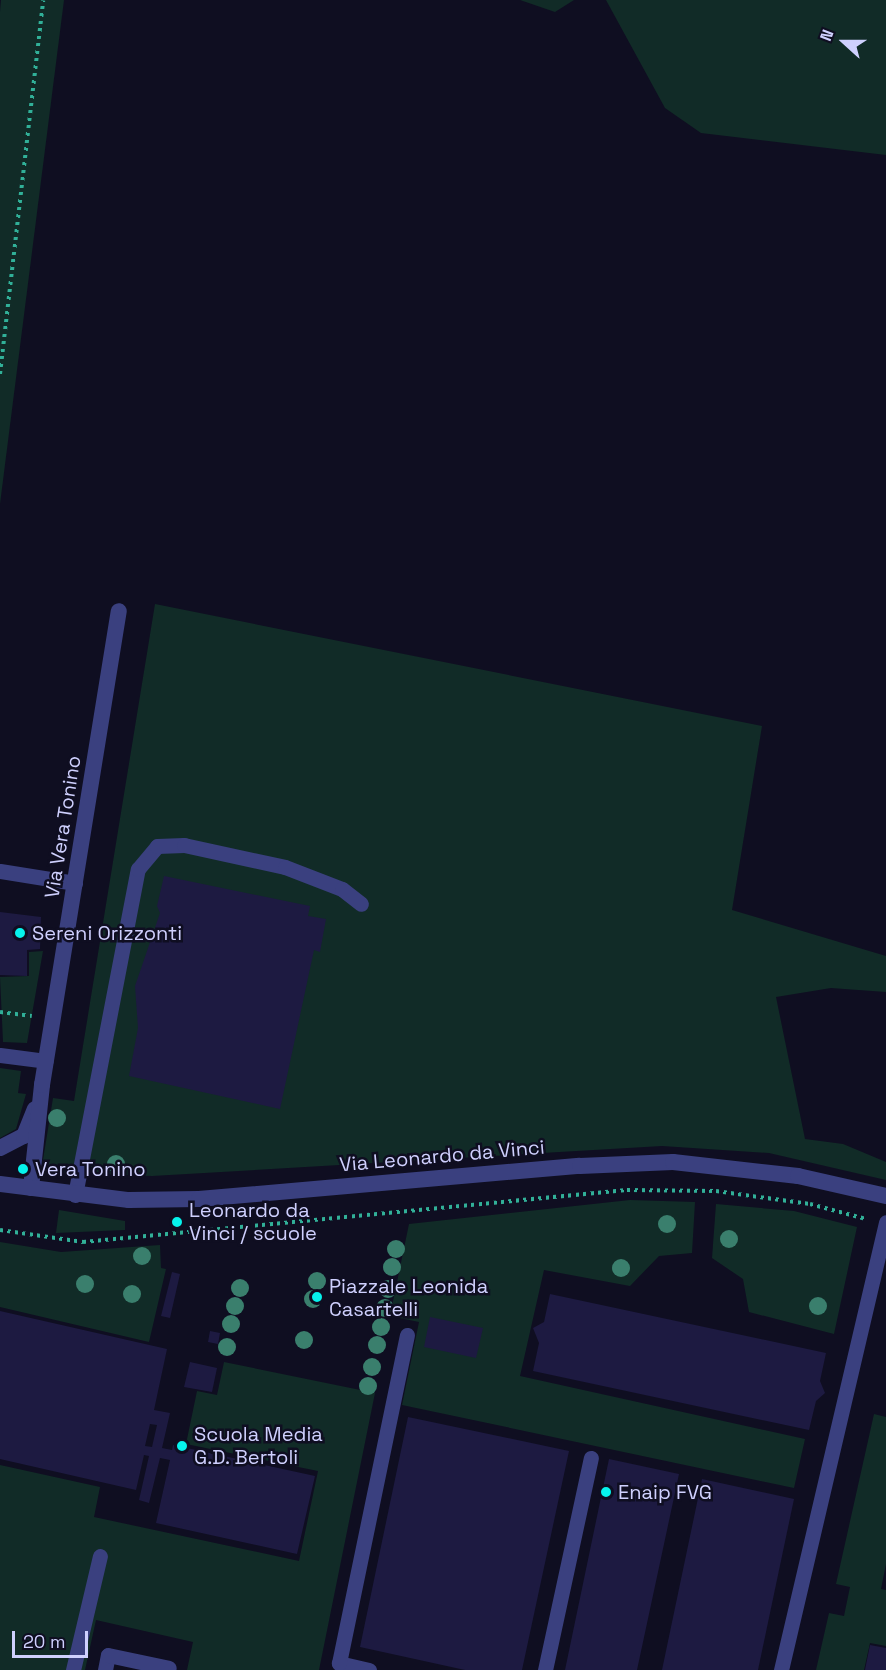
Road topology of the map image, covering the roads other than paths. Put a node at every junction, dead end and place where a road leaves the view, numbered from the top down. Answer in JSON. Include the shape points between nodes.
{"nodes":[{"id":1,"x":119,"y":611,"type":"dead end"},
{"id":2,"x":0,"y":871,"type":"edge"},
{"id":3,"x":75,"y":883,"type":"junction"},
{"id":4,"x":361,"y":904,"type":"dead end"},
{"id":5,"x":0,"y":1055,"type":"edge"},
{"id":6,"x":46,"y":1061,"type":"junction"},
{"id":7,"x":42,"y":1085,"type":"junction"},
{"id":8,"x":0,"y":1148,"type":"edge"},
{"id":9,"x":0,"y":1184,"type":"edge"},
{"id":10,"x":31,"y":1188,"type":"junction"},
{"id":11,"x":75,"y":1195,"type":"junction"},
{"id":12,"x":886,"y":1196,"type":"edge"},
{"id":13,"x":886,"y":1222,"type":"edge"},
{"id":14,"x":407,"y":1335,"type":"dead end"},
{"id":15,"x":591,"y":1458,"type":"dead end"},
{"id":16,"x":100,"y":1556,"type":"dead end"},
{"id":17,"x":169,"y":1668,"type":"dead end"},
{"id":18,"x":73,"y":1670,"type":"edge"},
{"id":19,"x":105,"y":1670,"type":"edge"},
{"id":20,"x":369,"y":1670,"type":"edge"},
{"id":21,"x":545,"y":1670,"type":"edge"},
{"id":22,"x":782,"y":1670,"type":"edge"}],
"edges":[{"from":1,"to":3,"type":"street","name":"Via Vera Tonino"},
{"from":2,"to":3,"type":"lane"},
{"from":3,"to":6,"type":"street","name":"Via Vera Tonino"},
{"from":4,"to":11,"type":"lane","via":[[342,889],[285,867],[184,845],[157,846],[138,869]]},
{"from":5,"to":6,"type":"lane"},
{"from":6,"to":7,"type":"street","name":"Via Vera Tonino"},
{"from":7,"to":8,"type":"street","name":"Via Vera Tonino","via":[[24,1136]]},
{"from":7,"to":10,"type":"street","name":"Via Vera Tonino"},
{"from":9,"to":10,"type":"street","name":"Via Leonardo da Vinci"},
{"from":10,"to":11,"type":"street","name":"Via Leonardo da Vinci"},
{"from":11,"to":12,"type":"street","name":"Via Leonardo da Vinci","via":[[199,1198],[580,1166],[673,1162],[798,1176]]},
{"from":13,"to":22,"type":"lane"},
{"from":14,"to":20,"type":"lane","via":[[339,1663]]},
{"from":15,"to":21,"type":"lane"},
{"from":16,"to":18,"type":"lane"},
{"from":17,"to":19,"type":"lane","via":[[108,1655]]}]}
